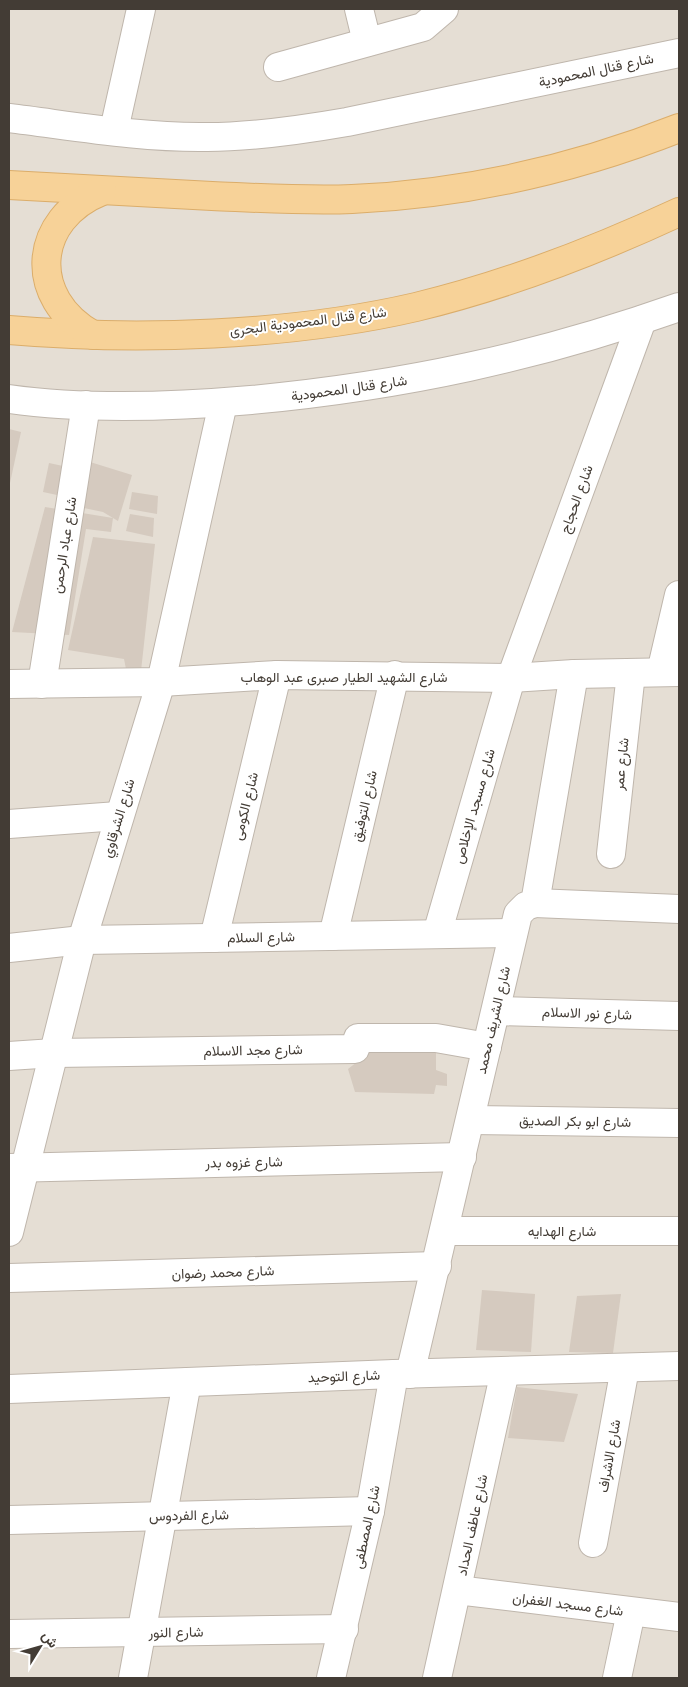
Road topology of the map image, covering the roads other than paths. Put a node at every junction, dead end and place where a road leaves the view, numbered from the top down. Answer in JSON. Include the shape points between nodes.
{"nodes":[{"id":1,"x":141,"y":9,"type":"edge"},
{"id":2,"x":359,"y":9,"type":"edge"},
{"id":3,"x":444,"y":9,"type":"edge"},
{"id":4,"x":367,"y":42,"type":"junction"},
{"id":5,"x":679,"y":52,"type":"edge"},
{"id":6,"x":278,"y":67,"type":"dead end"},
{"id":7,"x":9,"y":118,"type":"edge"},
{"id":8,"x":679,"y":128,"type":"edge"},
{"id":9,"x":114,"y":130,"type":"junction"},
{"id":10,"x":9,"y":185,"type":"edge"},
{"id":11,"x":102,"y":191,"type":"junction"},
{"id":12,"x":679,"y":212,"type":"edge"},
{"id":13,"x":679,"y":307,"type":"edge"},
{"id":14,"x":642,"y":320,"type":"junction"},
{"id":15,"x":9,"y":330,"type":"edge"},
{"id":16,"x":93,"y":335,"type":"junction"},
{"id":17,"x":9,"y":399,"type":"edge"},
{"id":18,"x":223,"y":402,"type":"junction"},
{"id":19,"x":86,"y":405,"type":"junction"},
{"id":20,"x":679,"y":595,"type":"edge"},
{"id":21,"x":670,"y":672,"type":"edge"},
{"id":22,"x":631,"y":673,"type":"junction"},
{"id":23,"x":574,"y":674,"type":"junction"},
{"id":24,"x":277,"y":675,"type":"junction"},
{"id":25,"x":395,"y":675,"type":"junction"},
{"id":26,"x":511,"y":678,"type":"junction"},
{"id":27,"x":161,"y":682,"type":"junction"},
{"id":28,"x":9,"y":684,"type":"edge"},
{"id":29,"x":42,"y":684,"type":"junction"},
{"id":30,"x":118,"y":816,"type":"junction"},
{"id":31,"x":9,"y":824,"type":"edge"},
{"id":32,"x":612,"y":854,"type":"dead end"},
{"id":33,"x":535,"y":904,"type":"junction"},
{"id":34,"x":679,"y":909,"type":"edge"},
{"id":35,"x":513,"y":933,"type":"junction"},
{"id":36,"x":437,"y":934,"type":"junction"},
{"id":37,"x":333,"y":936,"type":"junction"},
{"id":38,"x":214,"y":938,"type":"junction"},
{"id":39,"x":82,"y":940,"type":"junction"},
{"id":40,"x":9,"y":948,"type":"edge"},
{"id":41,"x":496,"y":1011,"type":"junction"},
{"id":42,"x":679,"y":1016,"type":"edge"},
{"id":43,"x":488,"y":1047,"type":"junction"},
{"id":44,"x":54,"y":1053,"type":"junction"},
{"id":45,"x":9,"y":1056,"type":"edge"},
{"id":46,"x":471,"y":1120,"type":"junction"},
{"id":47,"x":679,"y":1123,"type":"edge"},
{"id":48,"x":462,"y":1157,"type":"junction"},
{"id":49,"x":17,"y":1167,"type":"edge"},
{"id":50,"x":445,"y":1230,"type":"junction"},
{"id":51,"x":679,"y":1231,"type":"edge"},
{"id":52,"x":9,"y":1232,"type":"edge"},
{"id":53,"x":437,"y":1266,"type":"junction"},
{"id":54,"x":9,"y":1278,"type":"edge"},
{"id":55,"x":679,"y":1366,"type":"edge"},
{"id":56,"x":625,"y":1368,"type":"junction"},
{"id":57,"x":505,"y":1371,"type":"junction"},
{"id":58,"x":402,"y":1374,"type":"junction"},
{"id":59,"x":187,"y":1382,"type":"junction"},
{"id":60,"x":9,"y":1389,"type":"edge"},
{"id":61,"x":370,"y":1511,"type":"junction"},
{"id":62,"x":162,"y":1516,"type":"junction"},
{"id":63,"x":9,"y":1520,"type":"edge"},
{"id":64,"x":593,"y":1543,"type":"dead end"},
{"id":65,"x":457,"y":1590,"type":"junction"},
{"id":66,"x":631,"y":1612,"type":"junction"},
{"id":67,"x":679,"y":1617,"type":"edge"},
{"id":68,"x":344,"y":1629,"type":"junction"},
{"id":69,"x":141,"y":1632,"type":"junction"},
{"id":70,"x":9,"y":1634,"type":"edge"},
{"id":71,"x":133,"y":1678,"type":"edge"},
{"id":72,"x":331,"y":1678,"type":"edge"},
{"id":73,"x":437,"y":1678,"type":"edge"},
{"id":74,"x":618,"y":1678,"type":"edge"}],
"edges":[{"from":1,"to":9,"type":"street"},
{"from":2,"to":4,"type":"street"},
{"from":3,"to":4,"type":"street","via":[[423,27]]},
{"from":4,"to":6,"type":"street"},
{"from":5,"to":9,"type":"street","name":"شارع قنال المحمودية","via":[[300,130],[207,137]]},
{"from":7,"to":9,"type":"street","name":"شارع قنال المحمودية"},
{"from":8,"to":11,"type":"main road","via":[[591,159],[532,175],[413,194],[292,200]]},
{"from":10,"to":11,"type":"main road"},
{"from":11,"to":16,"type":"main road","via":[[74,205],[63,216],[49,244],[46,260],[47,275],[57,305],[73,322]]},
{"from":12,"to":16,"type":"main road","name":"شارع قنال المحمودية البحرى","via":[[537,271],[415,307],[352,319],[266,329]]},
{"from":13,"to":14,"type":"street","name":"شارع قنال المحمودية"},
{"from":14,"to":18,"type":"street","name":"شارع قنال المحمودية","via":[[570,343],[449,372],[316,393]]},
{"from":14,"to":26,"type":"street","name":"شارع الحجاج"},
{"from":15,"to":16,"type":"main road","name":"شارع قنال المحمودية البحرى"},
{"from":17,"to":19,"type":"street","name":"شارع قنال المحمودية"},
{"from":18,"to":19,"type":"street","name":"شارع قنال المحمودية"},
{"from":18,"to":27,"type":"street","name":"شارع الشرقاوي"},
{"from":19,"to":29,"type":"street","name":"شارع عباد الرحمن"},
{"from":20,"to":21,"type":"street"},
{"from":21,"to":22,"type":"street","name":"شارع الشهيد الطيار صبرى عبد الوهاب"},
{"from":22,"to":23,"type":"street","name":"شارع الشهيد الطيار صبرى عبد الوهاب"},
{"from":22,"to":32,"type":"street","name":"شارع عمر"},
{"from":23,"to":26,"type":"street","name":"شارع الشهيد الطيار صبرى عبد الوهاب"},
{"from":23,"to":33,"type":"street"},
{"from":24,"to":25,"type":"street","name":"شارع الشهيد الطيار صبرى عبد الوهاب"},
{"from":24,"to":27,"type":"street","name":"شارع الشهيد الطيار صبرى عبد الوهاب"},
{"from":24,"to":38,"type":"street","name":"شارع الكومى"},
{"from":25,"to":26,"type":"street","name":"شارع الشهيد الطيار صبرى عبد الوهاب"},
{"from":25,"to":37,"type":"street","name":"شارع التوفيق"},
{"from":26,"to":36,"type":"street","name":"شارع مسجد الإخلاص"},
{"from":27,"to":29,"type":"street","name":"شارع الشهيد الطيار صبرى عبد الوهاب"},
{"from":27,"to":30,"type":"street","name":"شارع الشرقاوي"},
{"from":28,"to":29,"type":"street","name":"شارع الشهيد الطيار صبرى عبد الوهاب"},
{"from":30,"to":31,"type":"street"},
{"from":30,"to":39,"type":"street","name":"شارع الشرقاوي"},
{"from":33,"to":34,"type":"street"},
{"from":33,"to":35,"type":"street","name":"شارع الشريف محمد","via":[[526,906],[518,914]]},
{"from":35,"to":36,"type":"street","name":"شارع السلام"},
{"from":35,"to":41,"type":"street","name":"شارع الشريف محمد"},
{"from":36,"to":37,"type":"street","name":"شارع السلام"},
{"from":37,"to":38,"type":"street","name":"شارع السلام"},
{"from":38,"to":39,"type":"street","name":"شارع السلام"},
{"from":39,"to":40,"type":"street","name":"شارع السلام"},
{"from":39,"to":44,"type":"street","name":"شارع الشرقاوي"},
{"from":41,"to":42,"type":"street","name":"شارع نور الاسلام"},
{"from":41,"to":43,"type":"street","name":"شارع الشريف محمد"},
{"from":43,"to":44,"type":"street","name":"شارع مجد الاسلام","via":[[436,1038],[358,1038],[356,1049]]},
{"from":43,"to":46,"type":"street","name":"شارع الشريف محمد"},
{"from":44,"to":45,"type":"street","name":"شارع مجد الاسلام"},
{"from":44,"to":49,"type":"street","name":"شارع الشرقاوي"},
{"from":46,"to":47,"type":"street","name":"شارع ابو بكر الصديق"},
{"from":46,"to":48,"type":"street","name":"شارع الشريف محمد"},
{"from":48,"to":49,"type":"street","name":"شارع غزوه بدر"},
{"from":48,"to":50,"type":"street","name":"شارع الشريف محمد"},
{"from":49,"to":52,"type":"street","name":"شارع الشرقاوي"},
{"from":50,"to":51,"type":"street","name":"شارع الهدايه"},
{"from":50,"to":53,"type":"street","name":"شارع الشريف محمد"},
{"from":53,"to":54,"type":"street","name":"شارع محمد رضوان"},
{"from":53,"to":58,"type":"street","name":"شارع الشريف محمد"},
{"from":55,"to":56,"type":"street","name":"شارع التوحيد"},
{"from":56,"to":57,"type":"street","name":"شارع التوحيد"},
{"from":56,"to":64,"type":"street","name":"شارع الاشراف"},
{"from":57,"to":58,"type":"street","name":"شارع التوحيد"},
{"from":57,"to":65,"type":"street","name":"شارع عاطف الحداد"},
{"from":58,"to":59,"type":"street","name":"شارع التوحيد"},
{"from":58,"to":61,"type":"street","name":"شارع المصطفى"},
{"from":59,"to":60,"type":"street","name":"شارع التوحيد"},
{"from":59,"to":62,"type":"street"},
{"from":61,"to":62,"type":"street","name":"شارع الفردوس"},
{"from":61,"to":68,"type":"street","name":"شارع المصطفى"},
{"from":62,"to":63,"type":"street","name":"شارع الفردوس"},
{"from":62,"to":69,"type":"street"},
{"from":65,"to":66,"type":"street","name":"شارع مسجد الغفران"},
{"from":65,"to":73,"type":"street","name":"شارع عاطف الحداد"},
{"from":66,"to":67,"type":"street","name":"شارع مسجد الغفران"},
{"from":66,"to":74,"type":"street"},
{"from":68,"to":69,"type":"street","name":"شارع النور"},
{"from":68,"to":72,"type":"street","name":"شارع المصطفى"},
{"from":69,"to":70,"type":"street","name":"شارع النور"},
{"from":69,"to":71,"type":"street"}]}
